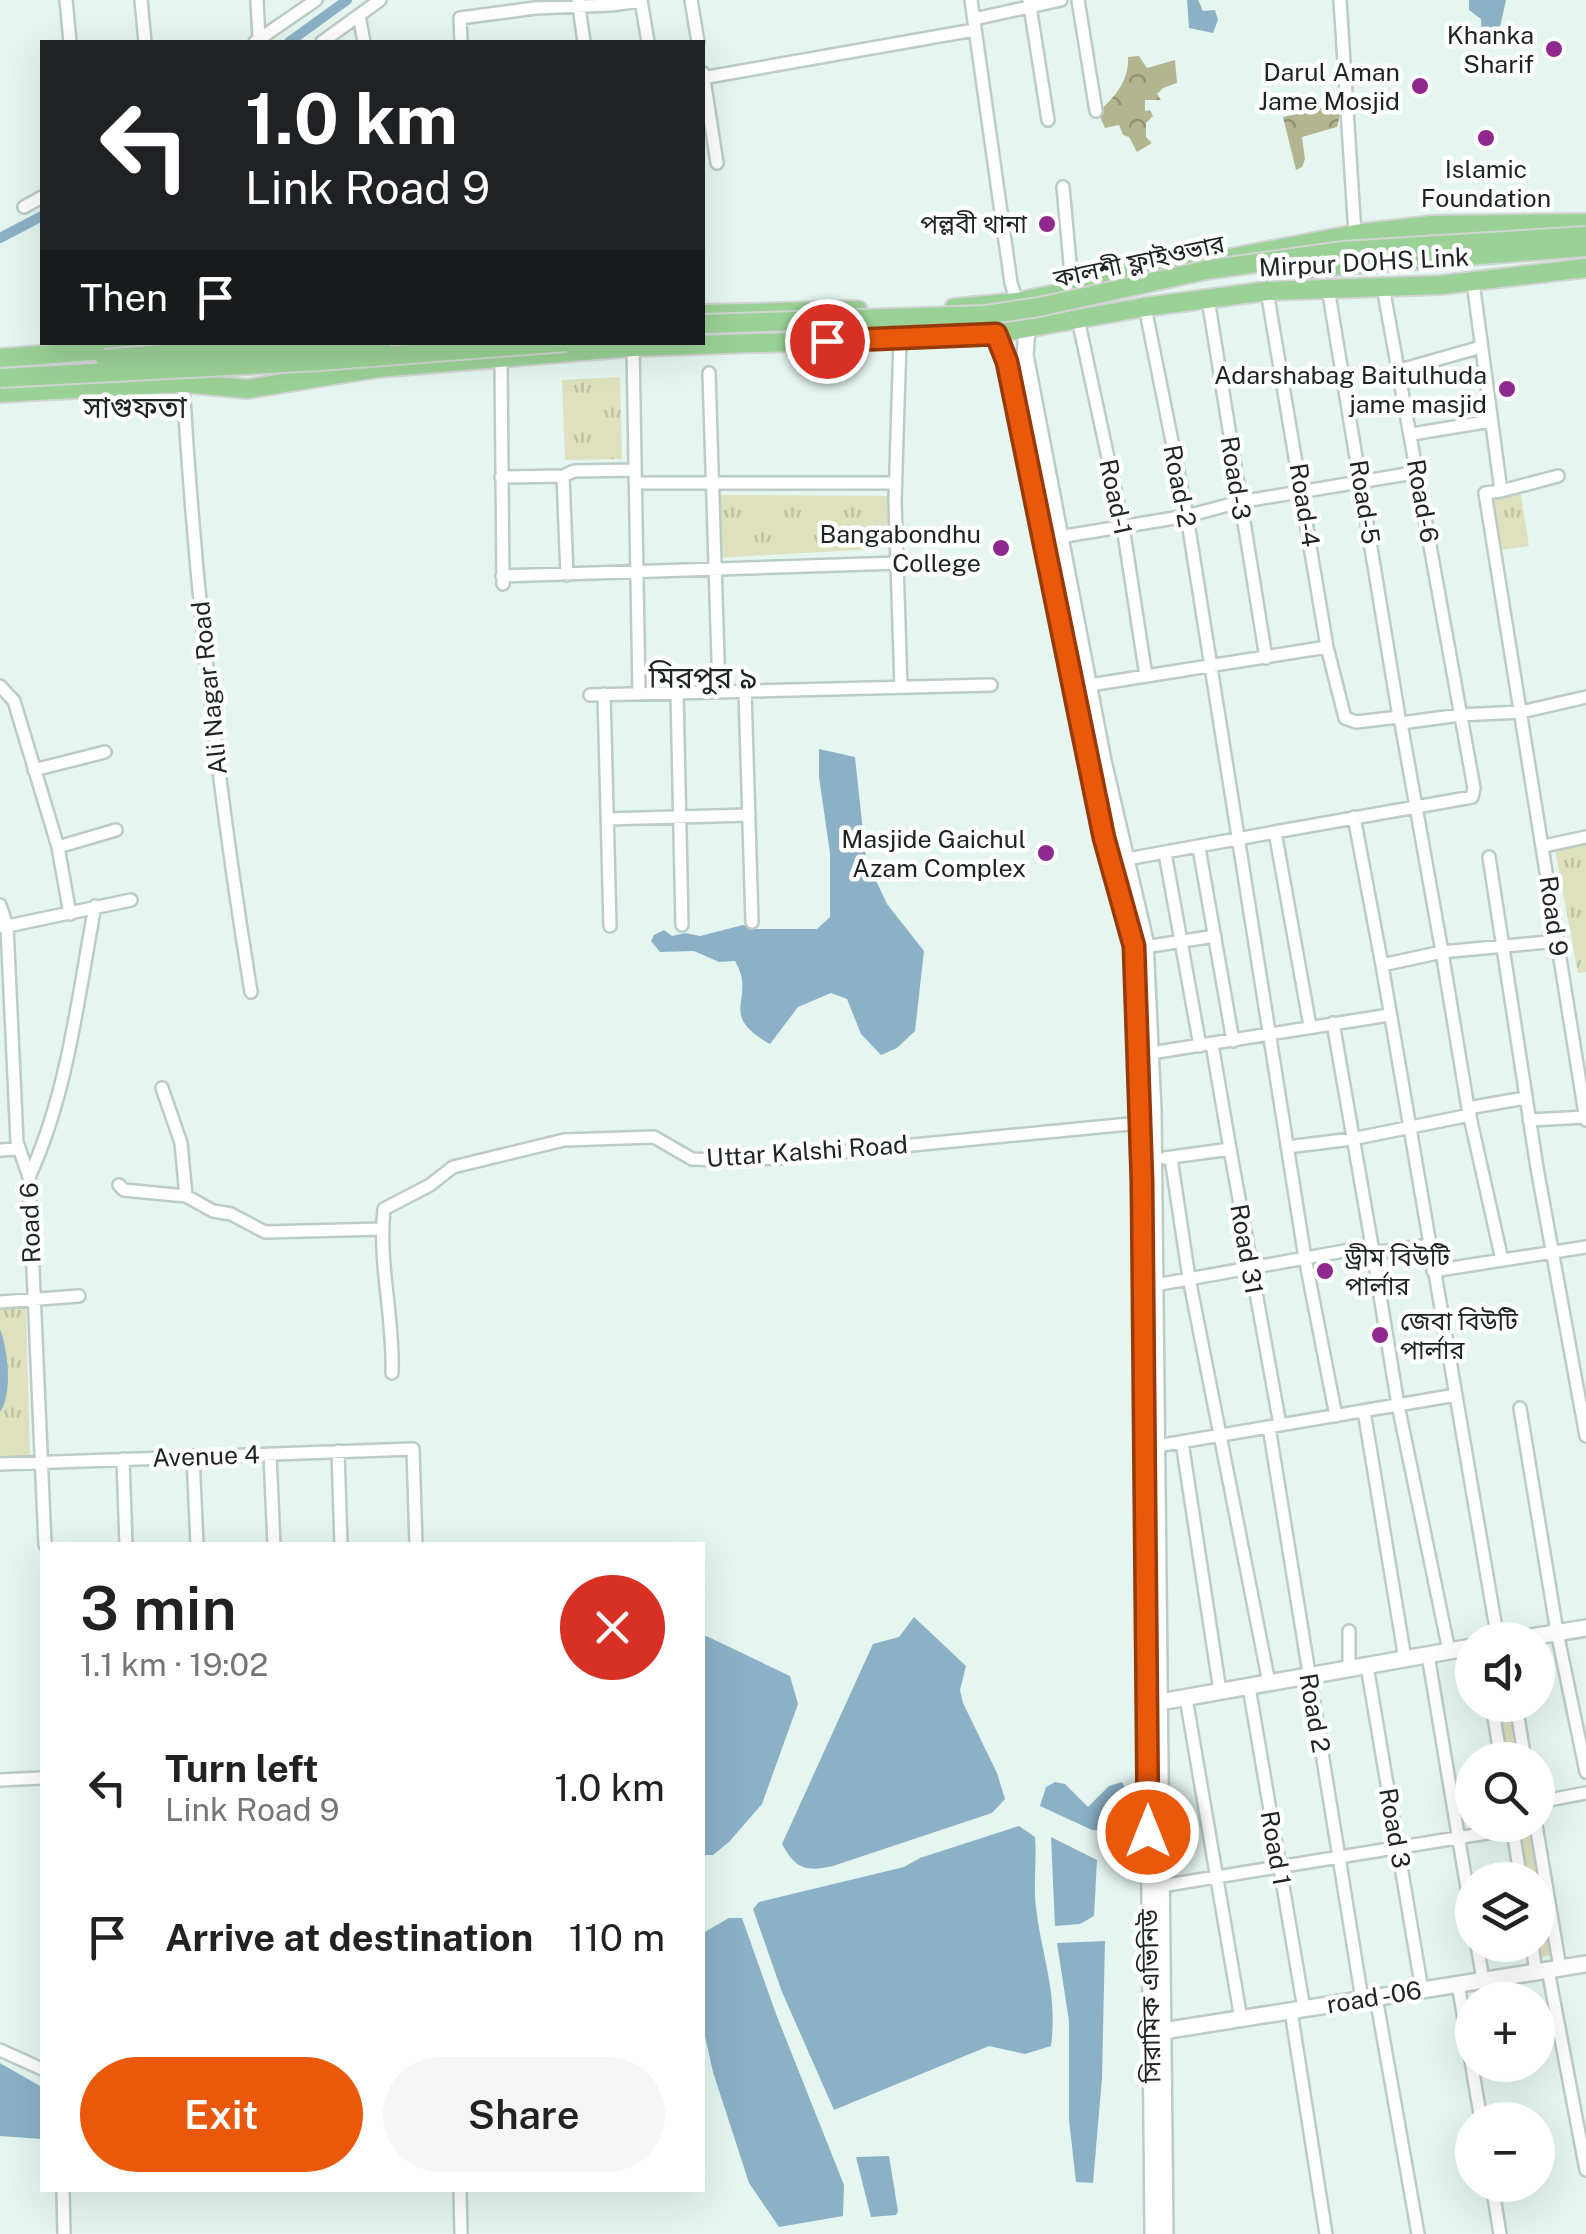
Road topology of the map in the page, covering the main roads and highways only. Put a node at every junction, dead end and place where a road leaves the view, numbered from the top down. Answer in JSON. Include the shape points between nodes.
{"nodes":[{"id":1,"x":1586,"y":223,"type":"edge"},
{"id":2,"x":1432,"y":225,"type":"junction"},
{"id":3,"x":1363,"y":233,"type":"junction"},
{"id":4,"x":1586,"y":236,"type":"edge"},
{"id":5,"x":1586,"y":248,"type":"edge"},
{"id":6,"x":1586,"y":268,"type":"edge"},
{"id":7,"x":1440,"y":285,"type":"junction"},
{"id":8,"x":1378,"y":287,"type":"junction"},
{"id":9,"x":705,"y":314,"type":"edge"},
{"id":10,"x":705,"y":324,"type":"edge"},
{"id":11,"x":1027,"y":329,"type":"junction"},
{"id":12,"x":996,"y":334,"type":"junction"},
{"id":13,"x":705,"y":336,"type":"edge"},
{"id":14,"x":241,"y":345,"type":"edge"},
{"id":15,"x":306,"y":345,"type":"edge"},
{"id":16,"x":527,"y":345,"type":"edge"},
{"id":17,"x":97,"y":346,"type":"edge"},
{"id":18,"x":0,"y":358,"type":"edge"},
{"id":19,"x":0,"y":370,"type":"edge"},
{"id":20,"x":0,"y":378,"type":"edge"},
{"id":21,"x":262,"y":388,"type":"junction"},
{"id":22,"x":0,"y":393,"type":"edge"},
{"id":23,"x":1586,"y":1628,"type":"edge"},
{"id":24,"x":1555,"y":1632,"type":"edge"},
{"id":25,"x":1455,"y":1650,"type":"edge"},
{"id":26,"x":1160,"y":1702,"type":"junction"},
{"id":27,"x":1586,"y":1964,"type":"edge"},
{"id":28,"x":1163,"y":2031,"type":"junction"},
{"id":29,"x":1158,"y":2206,"type":"junction"},
{"id":30,"x":1153,"y":2234,"type":"edge"},
{"id":31,"x":1165,"y":2234,"type":"edge"}],
"edges":[{"from":1,"to":2,"type":"main road","name":"Mirpur DOHS Link"},
{"from":2,"to":3,"type":"main road","name":"Mirpur DOHS Link"},
{"from":2,"to":7,"type":"main road","via":[[1414,241],[1409,259],[1416,275]]},
{"from":3,"to":8,"type":"main road","via":[[1393,242],[1397,252],[1395,270]]},
{"from":3,"to":9,"type":"main road","name":"Mirpur DOHS Link","via":[[1010,303]]},
{"from":4,"to":10,"type":"main road","name":"কালশী ফ্লাইওভার","bridge":true,"via":[[1343,251],[1206,270],[986,315]]},
{"from":5,"to":13,"type":"main road","bridge":true,"via":[[1208,278],[999,320]]},
{"from":6,"to":7,"type":"main road","name":"Mirpur DOHS Link"},
{"from":7,"to":8,"type":"main road","name":"Mirpur DOHS Link"},
{"from":8,"to":11,"type":"main road","name":"Mirpur DOHS Link","via":[[1267,291]]},
{"from":11,"to":12,"type":"main road","name":"Mirpur DOHS Link"},
{"from":11,"to":26,"type":"main road","name":"সিরামিক এভিনিউ","via":[[1025,355],[1059,537],[1145,947]]},
{"from":12,"to":21,"type":"main road","name":"Mirpur DOHS Link","via":[[632,347],[377,368]]},
{"from":12,"to":29,"type":"main road","name":"সিরামিক এভিনিউ","via":[[1011,380],[1104,838],[1134,946]]},
{"from":14,"to":21,"type":"main road","via":[[241,372]]},
{"from":15,"to":19,"type":"main road","bridge":true},
{"from":16,"to":20,"type":"main road","bridge":true},
{"from":17,"to":18,"type":"main road"},
{"from":21,"to":22,"type":"main road","name":"Mirpur DOHS Link","via":[[184,383]]},
{"from":23,"to":24,"type":"main road"},
{"from":25,"to":26,"type":"main road"},
{"from":26,"to":28,"type":"main road","name":"সিরামিক এভিনিউ"},
{"from":27,"to":28,"type":"main road","name":"road -06"},
{"from":28,"to":29,"type":"main road","name":"সিরামিক এভিনিউ"},
{"from":29,"to":30,"type":"main road","name":"সিরামিক এভিনিউ"},
{"from":29,"to":31,"type":"main road","name":"সিরামিক এভিনিউ"}]}
